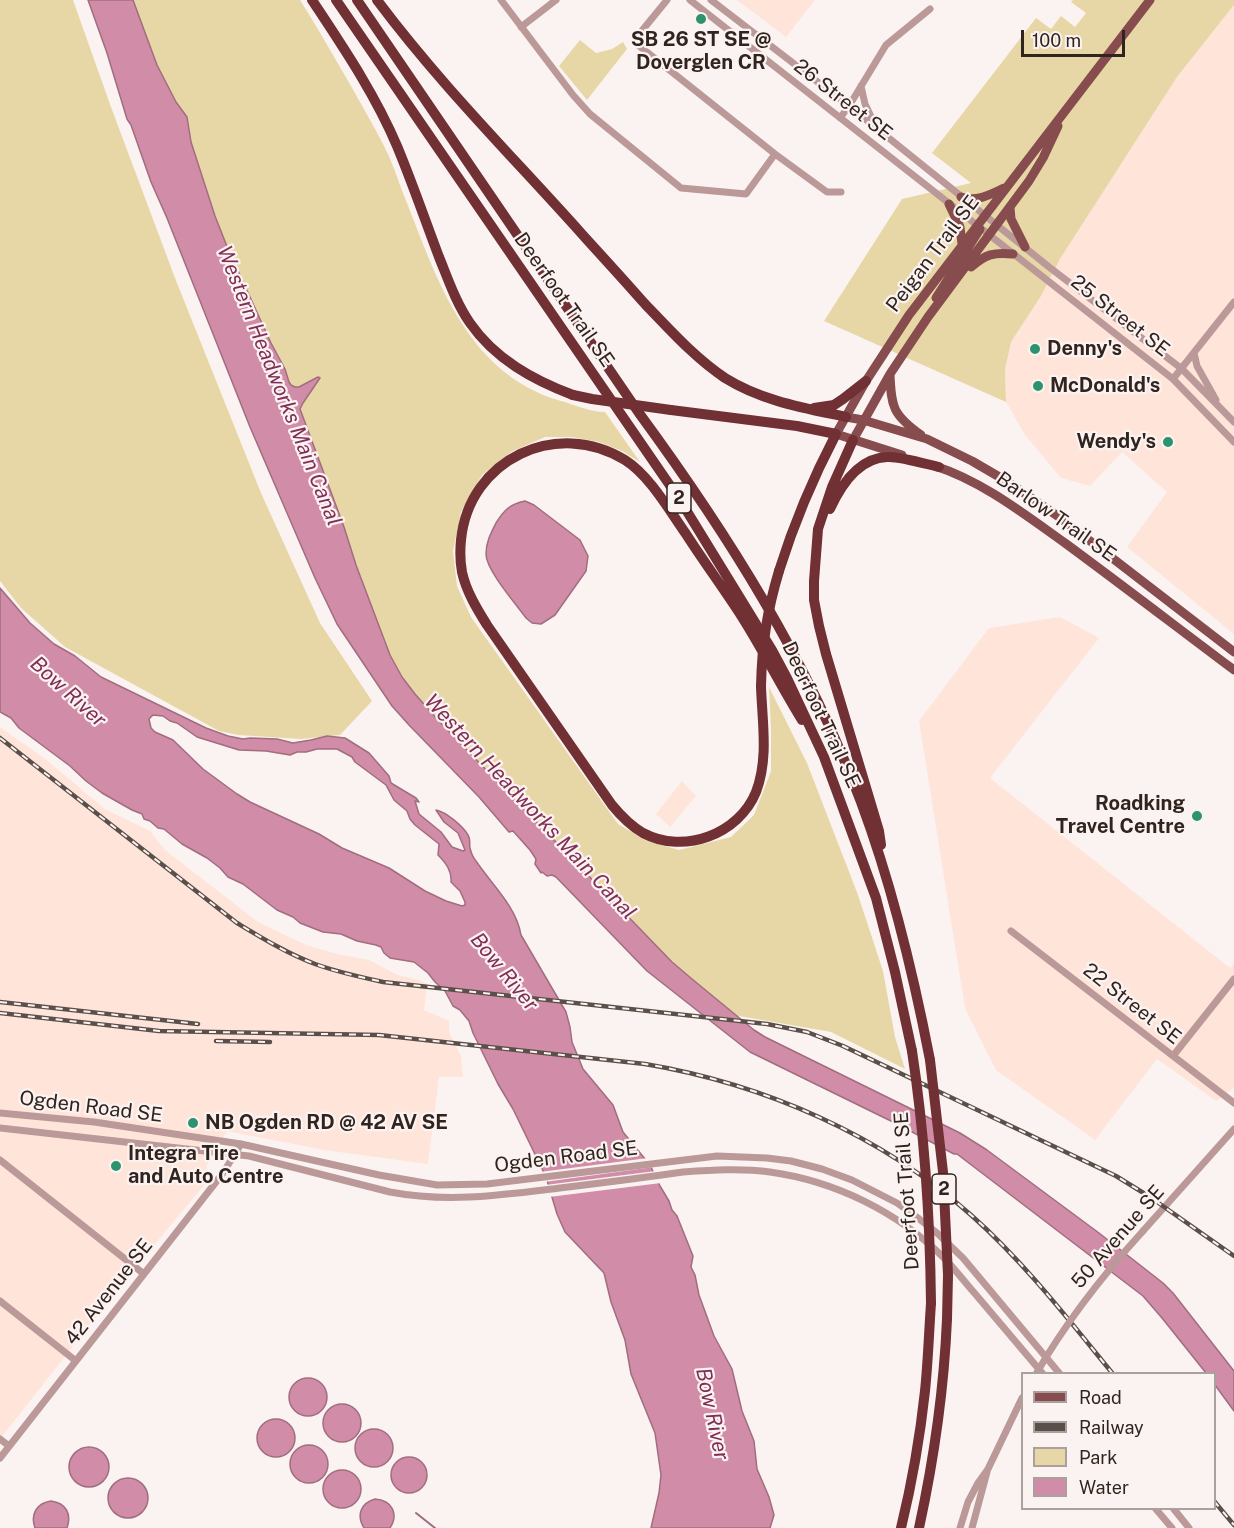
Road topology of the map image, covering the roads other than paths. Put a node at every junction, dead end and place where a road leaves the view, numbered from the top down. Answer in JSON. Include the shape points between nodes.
{"nodes":[{"id":1,"x":312,"y":0,"type":"edge"},
{"id":2,"x":336,"y":0,"type":"edge"},
{"id":3,"x":357,"y":0,"type":"edge"},
{"id":4,"x":377,"y":0,"type":"edge"},
{"id":5,"x":501,"y":0,"type":"edge"},
{"id":6,"x":555,"y":0,"type":"edge"},
{"id":7,"x":690,"y":0,"type":"edge"},
{"id":8,"x":711,"y":0,"type":"edge"},
{"id":9,"x":1150,"y":0,"type":"edge"},
{"id":10,"x":663,"y":2,"type":"edge"},
{"id":11,"x":930,"y":9,"type":"dead end"},
{"id":12,"x":521,"y":27,"type":"junction"},
{"id":13,"x":861,"y":86,"type":"junction"},
{"id":14,"x":1070,"y":103,"type":"junction"},
{"id":15,"x":849,"y":106,"type":"junction"},
{"id":16,"x":840,"y":118,"type":"junction"},
{"id":17,"x":876,"y":128,"type":"junction"},
{"id":18,"x":776,"y":154,"type":"junction"},
{"id":19,"x":1006,"y":187,"type":"junction"},
{"id":20,"x":841,"y":192,"type":"dead end"},
{"id":21,"x":961,"y":197,"type":"junction"},
{"id":22,"x":949,"y":204,"type":"junction"},
{"id":23,"x":1010,"y":208,"type":"junction"},
{"id":24,"x":984,"y":215,"type":"junction"},
{"id":25,"x":997,"y":225,"type":"junction"},
{"id":26,"x":979,"y":226,"type":"junction"},
{"id":27,"x":990,"y":234,"type":"junction"},
{"id":28,"x":962,"y":244,"type":"junction"},
{"id":29,"x":1025,"y":247,"type":"junction"},
{"id":30,"x":1013,"y":254,"type":"junction"},
{"id":31,"x":960,"y":276,"type":"junction"},
{"id":32,"x":1234,"y":302,"type":"edge"},
{"id":33,"x":928,"y":317,"type":"junction"},
{"id":34,"x":1194,"y":353,"type":"junction"},
{"id":35,"x":1182,"y":369,"type":"junction"},
{"id":36,"x":890,"y":374,"type":"junction"},
{"id":37,"x":1173,"y":379,"type":"junction"},
{"id":38,"x":866,"y":381,"type":"junction"},
{"id":39,"x":1219,"y":405,"type":"junction"},
{"id":40,"x":808,"y":409,"type":"junction"},
{"id":41,"x":846,"y":417,"type":"junction"},
{"id":42,"x":863,"y":420,"type":"junction"},
{"id":43,"x":1234,"y":422,"type":"edge"},
{"id":44,"x":836,"y":434,"type":"junction"},
{"id":45,"x":927,"y":439,"type":"junction"},
{"id":46,"x":853,"y":440,"type":"junction"},
{"id":47,"x":1234,"y":442,"type":"edge"},
{"id":48,"x":939,"y":467,"type":"junction"},
{"id":49,"x":818,"y":546,"type":"junction"},
{"id":50,"x":1234,"y":652,"type":"edge"},
{"id":51,"x":1234,"y":670,"type":"edge"},
{"id":52,"x":824,"y":757,"type":"junction"},
{"id":53,"x":884,"y":869,"type":"junction"},
{"id":54,"x":1011,"y":931,"type":"dead end"},
{"id":55,"x":1234,"y":979,"type":"edge"},
{"id":56,"x":1173,"y":1056,"type":"junction"},
{"id":57,"x":1234,"y":1103,"type":"edge"},
{"id":58,"x":0,"y":1113,"type":"edge"},
{"id":59,"x":0,"y":1128,"type":"edge"},
{"id":60,"x":1234,"y":1129,"type":"edge"},
{"id":61,"x":242,"y":1144,"type":"junction"},
{"id":62,"x":235,"y":1154,"type":"junction"},
{"id":63,"x":0,"y":1160,"type":"edge"},
{"id":64,"x":144,"y":1274,"type":"junction"},
{"id":65,"x":0,"y":1301,"type":"edge"},
{"id":66,"x":76,"y":1361,"type":"junction"},
{"id":67,"x":1037,"y":1372,"type":"edge"},
{"id":68,"x":1040,"y":1372,"type":"edge"},
{"id":69,"x":1058,"y":1372,"type":"edge"},
{"id":70,"x":1021,"y":1402,"type":"edge"},
{"id":71,"x":0,"y":1439,"type":"edge"},
{"id":72,"x":9,"y":1446,"type":"junction"},
{"id":73,"x":0,"y":1458,"type":"edge"},
{"id":74,"x":988,"y":1469,"type":"junction"},
{"id":75,"x":1156,"y":1510,"type":"edge"},
{"id":76,"x":1174,"y":1510,"type":"edge"},
{"id":77,"x":901,"y":1528,"type":"edge"},
{"id":78,"x":919,"y":1528,"type":"edge"},
{"id":79,"x":960,"y":1528,"type":"edge"},
{"id":80,"x":972,"y":1528,"type":"edge"},
{"id":81,"x":1172,"y":1528,"type":"edge"},
{"id":82,"x":1190,"y":1528,"type":"edge"}],
"edges":[{"from":1,"to":44,"type":"highway","bridge":true,"via":[[383,114],[459,303],[492,348],[540,381],[592,399]]},
{"from":2,"to":52,"type":"highway","name":"Deerfoot Trail SE","number":"2","via":[[680,500],[772,650]]},
{"from":3,"to":53,"type":"highway","name":"Deerfoot Trail SE","number":"2","via":[[681,470],[743,567],[788,643],[826,721]]},
{"from":4,"to":40,"type":"highway","via":[[462,104],[687,347],[745,389]]},
{"from":5,"to":12,"type":"street"},
{"from":6,"to":12,"type":"street"},
{"from":7,"to":16,"type":"street","name":"26 Street SE"},
{"from":8,"to":15,"type":"street","name":"26 Street SE"},
{"from":9,"to":14,"type":"main road","name":"Peigan Trail SE"},
{"from":10,"to":18,"type":"street","via":[[636,38],[638,45]]},
{"from":11,"to":13,"type":"street","via":[[886,45]]},
{"from":12,"to":18,"type":"street","via":[[590,114],[681,188],[746,194]]},
{"from":13,"to":15,"type":"street"},
{"from":13,"to":17,"type":"street"},
{"from":14,"to":19,"type":"main road","name":"Peigan Trail SE"},
{"from":14,"to":23,"type":"main road","name":"Peigan Trail SE","via":[[1043,158]]},
{"from":15,"to":16,"type":"street"},
{"from":15,"to":17,"type":"street","name":"26 Street SE"},
{"from":16,"to":22,"type":"street","name":"26 Street SE"},
{"from":17,"to":21,"type":"street","name":"26 Street SE"},
{"from":18,"to":20,"type":"street","via":[[827,192]]},
{"from":19,"to":21,"type":"main road","via":[[979,198]]},
{"from":19,"to":24,"type":"main road","name":"Peigan Trail SE"},
{"from":21,"to":24,"type":"street","name":"26 Street SE"},
{"from":22,"to":26,"type":"street","name":"26 Street SE"},
{"from":22,"to":28,"type":"main road","via":[[960,227]]},
{"from":23,"to":25,"type":"main road","name":"Peigan Trail SE"},
{"from":23,"to":29,"type":"main road","via":[[1011,219]]},
{"from":24,"to":25,"type":"street","name":"25 Street SE"},
{"from":24,"to":26,"type":"main road","via":[[985,222]]},
{"from":25,"to":27,"type":"main road","name":"Peigan Trail SE"},
{"from":25,"to":29,"type":"street","name":"25 Street SE"},
{"from":26,"to":27,"type":"street","name":"25 Street SE"},
{"from":26,"to":28,"type":"main road","name":"Peigan Trail SE"},
{"from":26,"to":33,"type":"main road"},
{"from":27,"to":30,"type":"street","name":"25 Street SE"},
{"from":27,"to":31,"type":"main road","name":"Peigan Trail SE"},
{"from":28,"to":38,"type":"main road","name":"Peigan Trail SE"},
{"from":29,"to":35,"type":"street","name":"25 Street SE"},
{"from":30,"to":31,"type":"main road","via":[[993,253]]},
{"from":30,"to":37,"type":"street","name":"25 Street SE"},
{"from":31,"to":33,"type":"main road","name":"Peigan Trail SE"},
{"from":32,"to":34,"type":"street"},
{"from":33,"to":36,"type":"main road","name":"Peigan Trail SE"},
{"from":34,"to":35,"type":"street"},
{"from":34,"to":39,"type":"street"},
{"from":35,"to":37,"type":"street"},
{"from":35,"to":39,"type":"street","name":"25 Street SE"},
{"from":36,"to":42,"type":"main road","name":"Peigan Trail SE"},
{"from":36,"to":45,"type":"main road","via":[[894,409],[905,424]]},
{"from":37,"to":47,"type":"street","name":"25 Street SE"},
{"from":38,"to":40,"type":"highway","via":[[834,405]]},
{"from":38,"to":41,"type":"main road","name":"Peigan Trail SE"},
{"from":39,"to":43,"type":"street","name":"25 Street SE"},
{"from":40,"to":41,"type":"highway"},
{"from":41,"to":42,"type":"main road","name":"Barlow Trail SE"},
{"from":41,"to":44,"type":"main road","name":"Peigan Trail SE"},
{"from":42,"to":45,"type":"main road","name":"Barlow Trail SE"},
{"from":42,"to":46,"type":"main road","name":"Peigan Trail SE"},
{"from":44,"to":46,"type":"main road","name":"Barlow Trail SE"},
{"from":44,"to":52,"type":"highway","bridge":true,"via":[[792,530],[770,602],[763,641],[761,686],[763,761],[760,780],[748,807],[737,820],[725,829],[692,841],[645,834],[619,814],[478,612],[462,571],[461,556],[464,520],[476,493],[510,459],[563,442],[594,446],[616,455],[634,467],[670,511],[742,618],[784,691]]},
{"from":45,"to":50,"type":"main road","name":"Barlow Trail SE","via":[[972,461],[1059,517]]},
{"from":46,"to":48,"type":"main road","name":"Barlow Trail SE"},
{"from":46,"to":49,"type":"highway","via":[[823,511]]},
{"from":48,"to":49,"type":"highway","via":[[889,456],[861,466],[840,489]]},
{"from":48,"to":51,"type":"main road","name":"Barlow Trail SE","via":[[1020,511]]},
{"from":49,"to":53,"type":"highway","via":[[814,600],[819,626],[879,831]]},
{"from":52,"to":77,"type":"highway","name":"Deerfoot Trail SE","number":"2","bridge":true,"via":[[876,898],[912,1051],[921,1109],[931,1303],[926,1389]]},
{"from":53,"to":78,"type":"highway","name":"Deerfoot Trail SE","number":"2","bridge":true,"via":[[920,1007],[944,1172],[948,1275],[945,1361],[940,1413]]},
{"from":54,"to":56,"type":"street","name":"22 Street SE"},
{"from":55,"to":56,"type":"street"},
{"from":56,"to":57,"type":"street","name":"22 Street SE"},
{"from":58,"to":61,"type":"street","name":"Ogden Road SE","via":[[94,1122]]},
{"from":59,"to":62,"type":"street","name":"Ogden Road SE"},
{"from":60,"to":67,"type":"street","name":"50 Avenue SE","bridge":true,"via":[[1094,1287]]},
{"from":61,"to":62,"type":"street","name":"42 Avenue SE"},
{"from":61,"to":69,"type":"street","name":"Ogden Road SE","via":[[437,1185],[487,1184],[717,1156],[767,1158],[822,1169],[897,1203],[937,1233],[963,1258]]},
{"from":62,"to":64,"type":"street","name":"42 Avenue SE"},
{"from":62,"to":68,"type":"street","name":"Ogden Road SE","via":[[390,1192],[444,1198],[486,1197],[710,1170],[769,1172],[816,1182],[875,1207],[921,1238],[945,1259]]},
{"from":63,"to":64,"type":"street"},
{"from":64,"to":66,"type":"street","name":"42 Avenue SE"},
{"from":65,"to":66,"type":"street"},
{"from":66,"to":72,"type":"street","name":"42 Avenue SE"},
{"from":70,"to":74,"type":"street"},
{"from":71,"to":72,"type":"street"},
{"from":72,"to":73,"type":"street","name":"42 Avenue SE"},
{"from":74,"to":79,"type":"street","via":[[968,1502]]},
{"from":74,"to":80,"type":"street"},
{"from":75,"to":81,"type":"street"},
{"from":76,"to":82,"type":"street"}]}
